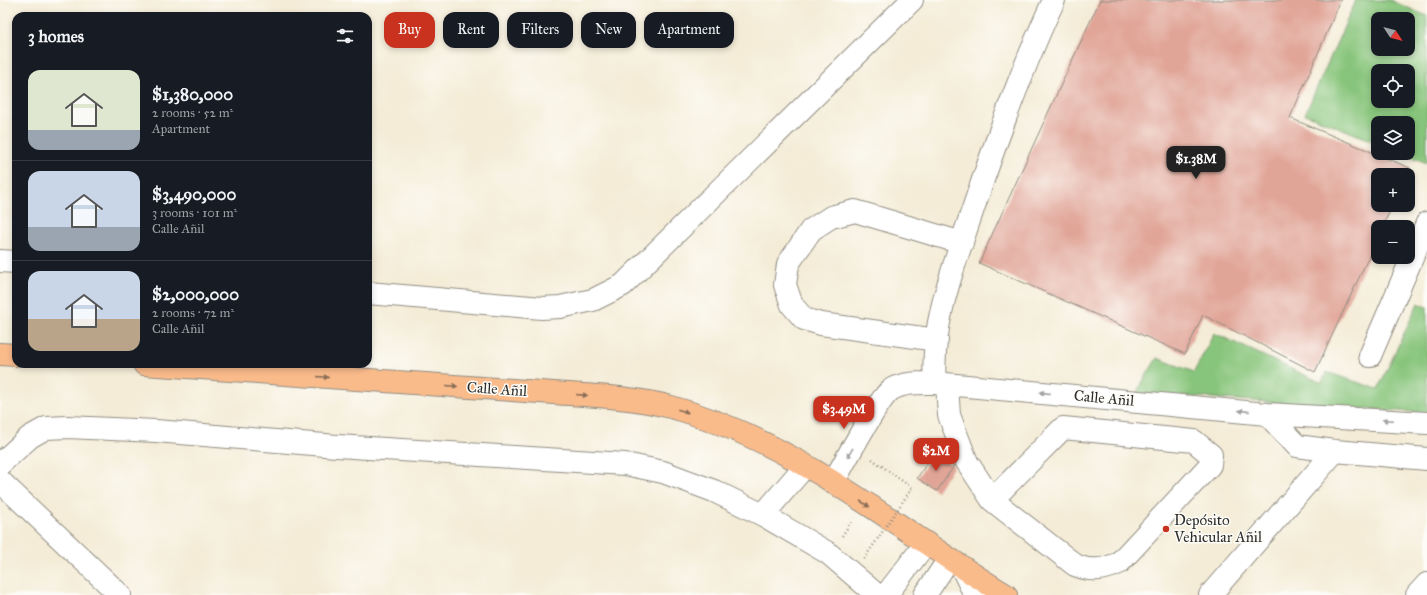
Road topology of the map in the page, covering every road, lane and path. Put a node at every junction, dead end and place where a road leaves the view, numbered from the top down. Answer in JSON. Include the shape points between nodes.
{"nodes":[{"id":1,"x":912,"y":0,"type":"edge"},
{"id":2,"x":1054,"y":0,"type":"edge"},
{"id":3,"x":1427,"y":223,"type":"edge"},
{"id":4,"x":962,"y":243,"type":"junction"},
{"id":5,"x":0,"y":261,"type":"edge"},
{"id":6,"x":12,"y":262,"type":"edge"},
{"id":7,"x":1419,"y":262,"type":"edge"},
{"id":8,"x":372,"y":292,"type":"edge"},
{"id":9,"x":937,"y":340,"type":"junction"},
{"id":10,"x":0,"y":354,"type":"edge"},
{"id":11,"x":12,"y":355,"type":"edge"},
{"id":12,"x":1370,"y":356,"type":"dead end"},
{"id":13,"x":201,"y":368,"type":"edge"},
{"id":14,"x":941,"y":383,"type":"junction"},
{"id":15,"x":1267,"y":414,"type":"junction"},
{"id":16,"x":1427,"y":423,"type":"edge"},
{"id":17,"x":1336,"y":451,"type":"junction"},
{"id":18,"x":1427,"y":459,"type":"edge"},
{"id":19,"x":874,"y":460,"type":"dead end"},
{"id":20,"x":0,"y":464,"type":"edge"},
{"id":21,"x":805,"y":466,"type":"junction"},
{"id":22,"x":0,"y":481,"type":"edge"},
{"id":23,"x":833,"y":483,"type":"junction"},
{"id":24,"x":992,"y":500,"type":"junction"},
{"id":25,"x":763,"y":515,"type":"junction"},
{"id":26,"x":926,"y":543,"type":"junction"},
{"id":27,"x":864,"y":559,"type":"dead end"},
{"id":28,"x":955,"y":564,"type":"junction"},
{"id":29,"x":1427,"y":584,"type":"edge"},
{"id":30,"x":120,"y":595,"type":"edge"},
{"id":31,"x":877,"y":595,"type":"edge"},
{"id":32,"x":886,"y":595,"type":"edge"},
{"id":33,"x":925,"y":595,"type":"edge"},
{"id":34,"x":975,"y":595,"type":"edge"},
{"id":35,"x":1006,"y":595,"type":"edge"},
{"id":36,"x":1210,"y":595,"type":"edge"},
{"id":37,"x":1417,"y":595,"type":"edge"}],
"edges":[{"from":1,"to":8,"type":"street","via":[[623,285],[609,293],[577,304],[542,308]]},
{"from":2,"to":4,"type":"street","via":[[1001,126]]},
{"from":3,"to":7,"type":"street"},
{"from":4,"to":9,"type":"street","via":[[947,289]]},
{"from":4,"to":9,"type":"street","via":[[855,211],[831,217],[811,230],[788,264],[785,285],[792,306],[804,319],[821,324]]},
{"from":5,"to":6,"type":"street"},
{"from":7,"to":12,"type":"street"},
{"from":9,"to":14,"type":"street","via":[[933,367]]},
{"from":10,"to":11,"type":"main road"},
{"from":13,"to":21,"type":"main road","name":"Calle Añil","one_way":true,"via":[[546,392],[645,402],[700,416],[743,432]]},
{"from":15,"to":14,"type":"street","name":"Calle Añil","one_way":true},
{"from":14,"to":23,"type":"street","name":"Calle Añil","one_way":true,"via":[[899,386],[885,395]]},
{"from":14,"to":24,"type":"street","via":[[949,415],[967,462]]},
{"from":16,"to":15,"type":"street","name":"Calle Añil","one_way":true},
{"from":15,"to":17,"type":"street","via":[[1297,446]]},
{"from":17,"to":18,"type":"street"},
{"from":17,"to":36,"type":"street"},
{"from":19,"to":27,"type":"path","bridge":true,"via":[[912,488]]},
{"from":20,"to":25,"type":"street","via":[[30,437],[46,428],[156,431],[337,446],[625,464],[663,472],[714,491]]},
{"from":21,"to":23,"type":"main road","name":"Calle Añil"},
{"from":21,"to":25,"type":"street"},
{"from":22,"to":30,"type":"street"},
{"from":23,"to":26,"type":"main road","name":"Calle Añil","one_way":true},
{"from":24,"to":24,"type":"street","via":[[1075,565],[1086,570],[1108,568],[1119,563],[1210,465],[1211,455],[1194,441],[1063,428]]},
{"from":25,"to":31,"type":"street","via":[[828,553]]},
{"from":26,"to":28,"type":"main road","name":"Calle Añil"},
{"from":26,"to":32,"type":"street"},
{"from":28,"to":33,"type":"street"},
{"from":28,"to":34,"type":"street"},
{"from":28,"to":35,"type":"main road","name":"Calle Añil"},
{"from":29,"to":37,"type":"street"}]}
